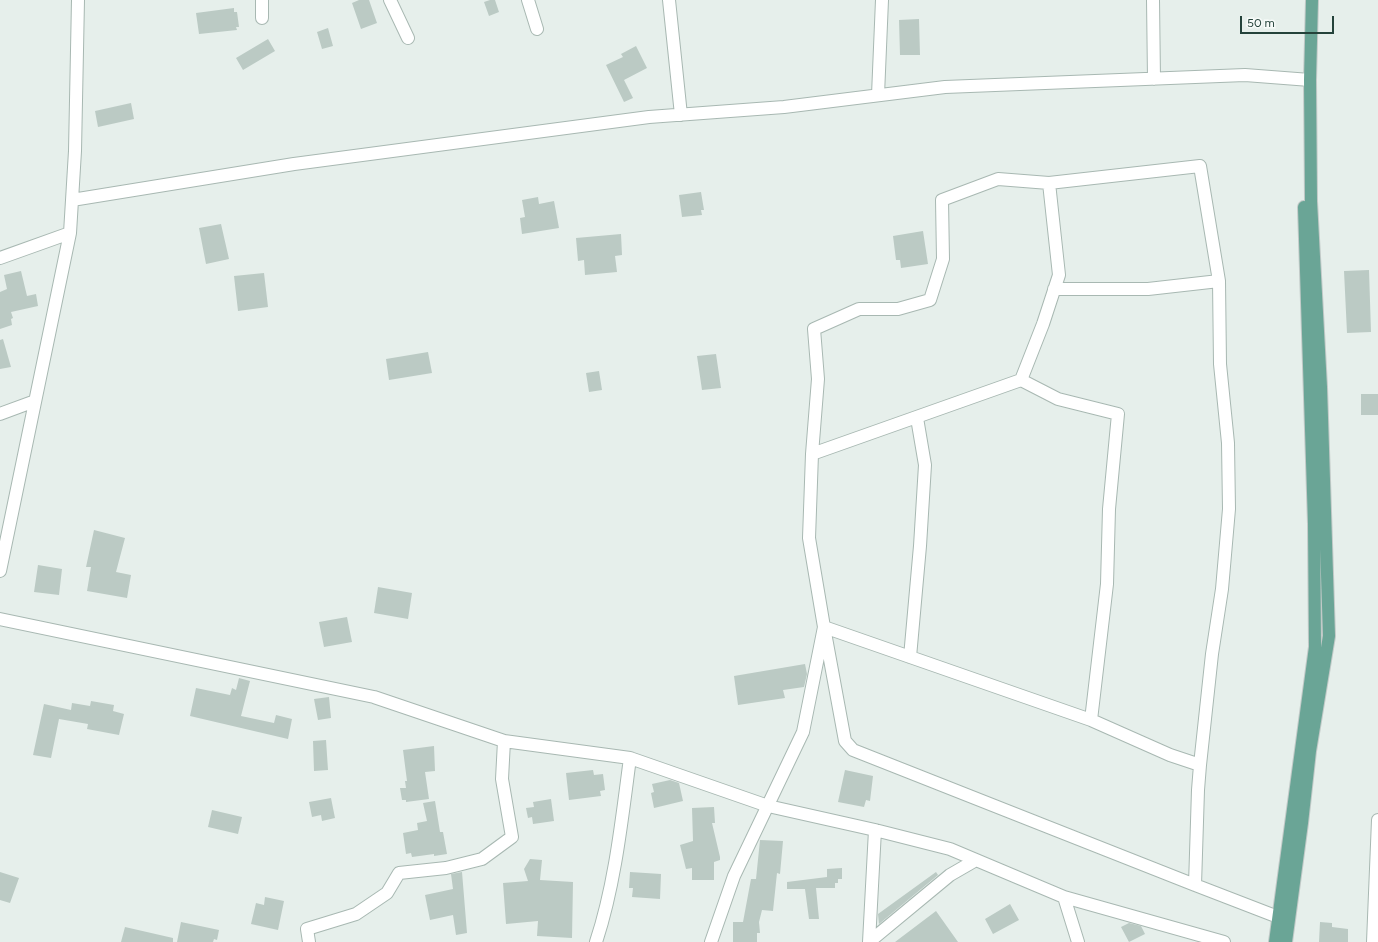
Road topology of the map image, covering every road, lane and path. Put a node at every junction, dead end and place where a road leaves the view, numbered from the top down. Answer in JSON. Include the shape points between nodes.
{"nodes":[{"id":1,"x":78,"y":0,"type":"edge"},
{"id":2,"x":262,"y":0,"type":"edge"},
{"id":3,"x":390,"y":0,"type":"edge"},
{"id":4,"x":528,"y":0,"type":"edge"},
{"id":5,"x":670,"y":0,"type":"edge"},
{"id":6,"x":882,"y":0,"type":"edge"},
{"id":7,"x":1153,"y":0,"type":"edge"},
{"id":8,"x":1303,"y":0,"type":"edge"},
{"id":9,"x":1312,"y":0,"type":"edge"},
{"id":10,"x":262,"y":18,"type":"dead end"},
{"id":11,"x":537,"y":29,"type":"dead end"},
{"id":12,"x":408,"y":38,"type":"dead end"},
{"id":13,"x":1154,"y":79,"type":"junction"},
{"id":14,"x":1306,"y":80,"type":"junction"},
{"id":15,"x":878,"y":95,"type":"junction"},
{"id":16,"x":681,"y":115,"type":"junction"},
{"id":17,"x":1049,"y":183,"type":"junction"},
{"id":18,"x":72,"y":200,"type":"junction"},
{"id":19,"x":70,"y":233,"type":"junction"},
{"id":20,"x":0,"y":258,"type":"edge"},
{"id":21,"x":1219,"y":281,"type":"junction"},
{"id":22,"x":1054,"y":289,"type":"junction"},
{"id":23,"x":1021,"y":380,"type":"junction"},
{"id":24,"x":35,"y":401,"type":"junction"},
{"id":25,"x":0,"y":414,"type":"edge"},
{"id":26,"x":917,"y":418,"type":"junction"},
{"id":27,"x":812,"y":454,"type":"junction"},
{"id":28,"x":0,"y":571,"type":"edge"},
{"id":29,"x":0,"y":619,"type":"edge"},
{"id":30,"x":824,"y":627,"type":"junction"},
{"id":31,"x":910,"y":657,"type":"junction"},
{"id":32,"x":1091,"y":720,"type":"junction"},
{"id":33,"x":504,"y":741,"type":"junction"},
{"id":34,"x":630,"y":758,"type":"junction"},
{"id":35,"x":1200,"y":765,"type":"junction"},
{"id":36,"x":768,"y":806,"type":"junction"},
{"id":37,"x":1378,"y":820,"type":"edge"},
{"id":38,"x":875,"y":830,"type":"junction"},
{"id":39,"x":1377,"y":849,"type":"edge"},
{"id":40,"x":976,"y":860,"type":"junction"},
{"id":41,"x":1195,"y":885,"type":"junction"},
{"id":42,"x":1064,"y":897,"type":"junction"},
{"id":43,"x":1278,"y":917,"type":"junction"},
{"id":44,"x":309,"y":942,"type":"edge"},
{"id":45,"x":596,"y":942,"type":"edge"},
{"id":46,"x":711,"y":942,"type":"edge"},
{"id":47,"x":869,"y":942,"type":"edge"},
{"id":48,"x":1078,"y":942,"type":"edge"},
{"id":49,"x":1224,"y":942,"type":"edge"},
{"id":50,"x":1275,"y":942,"type":"edge"},
{"id":51,"x":1286,"y":942,"type":"edge"},
{"id":52,"x":1373,"y":942,"type":"edge"}],
"edges":[{"from":1,"to":18,"type":"street"},
{"from":2,"to":10,"type":"street"},
{"from":3,"to":12,"type":"street"},
{"from":4,"to":11,"type":"street"},
{"from":5,"to":16,"type":"street"},
{"from":6,"to":15,"type":"street"},
{"from":7,"to":13,"type":"street"},
{"from":8,"to":14,"type":"main road"},
{"from":9,"to":14,"type":"main road"},
{"from":13,"to":14,"type":"street","via":[[1245,75]]},
{"from":13,"to":15,"type":"street","via":[[945,87]]},
{"from":14,"to":43,"type":"main road","via":[[1315,647]]},
{"from":14,"to":51,"type":"main road","via":[[1320,364],[1329,636],[1310,751]]},
{"from":15,"to":16,"type":"street","via":[[784,107]]},
{"from":16,"to":18,"type":"street","via":[[649,117],[294,164]]},
{"from":17,"to":21,"type":"street","via":[[1200,166]]},
{"from":17,"to":22,"type":"street","via":[[1059,275]]},
{"from":17,"to":27,"type":"street","via":[[998,179],[942,200],[943,259],[930,300],[898,309],[859,309],[814,329],[818,379]]},
{"from":18,"to":19,"type":"street"},
{"from":19,"to":20,"type":"street"},
{"from":19,"to":24,"type":"street"},
{"from":21,"to":22,"type":"street","via":[[1148,289]]},
{"from":21,"to":35,"type":"street","via":[[1220,364],[1228,443],[1229,509],[1222,589]]},
{"from":22,"to":23,"type":"street","via":[[1044,324]]},
{"from":23,"to":26,"type":"street"},
{"from":23,"to":32,"type":"street","via":[[1058,399],[1118,414],[1109,508],[1107,584]]},
{"from":24,"to":25,"type":"street"},
{"from":24,"to":28,"type":"street"},
{"from":26,"to":27,"type":"street"},
{"from":26,"to":31,"type":"street","via":[[925,465]]},
{"from":27,"to":30,"type":"street","via":[[808,538]]},
{"from":29,"to":33,"type":"street","via":[[374,697]]},
{"from":30,"to":31,"type":"street"},
{"from":30,"to":36,"type":"street","via":[[803,732]]},
{"from":30,"to":41,"type":"street","via":[[844,741],[853,750]]},
{"from":31,"to":32,"type":"street"},
{"from":32,"to":35,"type":"street"},
{"from":33,"to":34,"type":"street"},
{"from":33,"to":44,"type":"street","via":[[502,779],[512,837],[482,859],[446,868],[399,873],[387,893],[356,914],[307,929]]},
{"from":34,"to":36,"type":"street"},
{"from":34,"to":45,"type":"street","via":[[603,923]]},
{"from":35,"to":41,"type":"street"},
{"from":36,"to":38,"type":"street"},
{"from":36,"to":46,"type":"street","via":[[734,876]]},
{"from":37,"to":39,"type":"street"},
{"from":38,"to":40,"type":"street","via":[[950,849]]},
{"from":38,"to":47,"type":"street"},
{"from":39,"to":52,"type":"street"},
{"from":40,"to":42,"type":"street"},
{"from":40,"to":47,"type":"street","via":[[950,875]]},
{"from":41,"to":43,"type":"street"},
{"from":42,"to":48,"type":"street"},
{"from":42,"to":49,"type":"street"},
{"from":43,"to":50,"type":"main road"}]}
